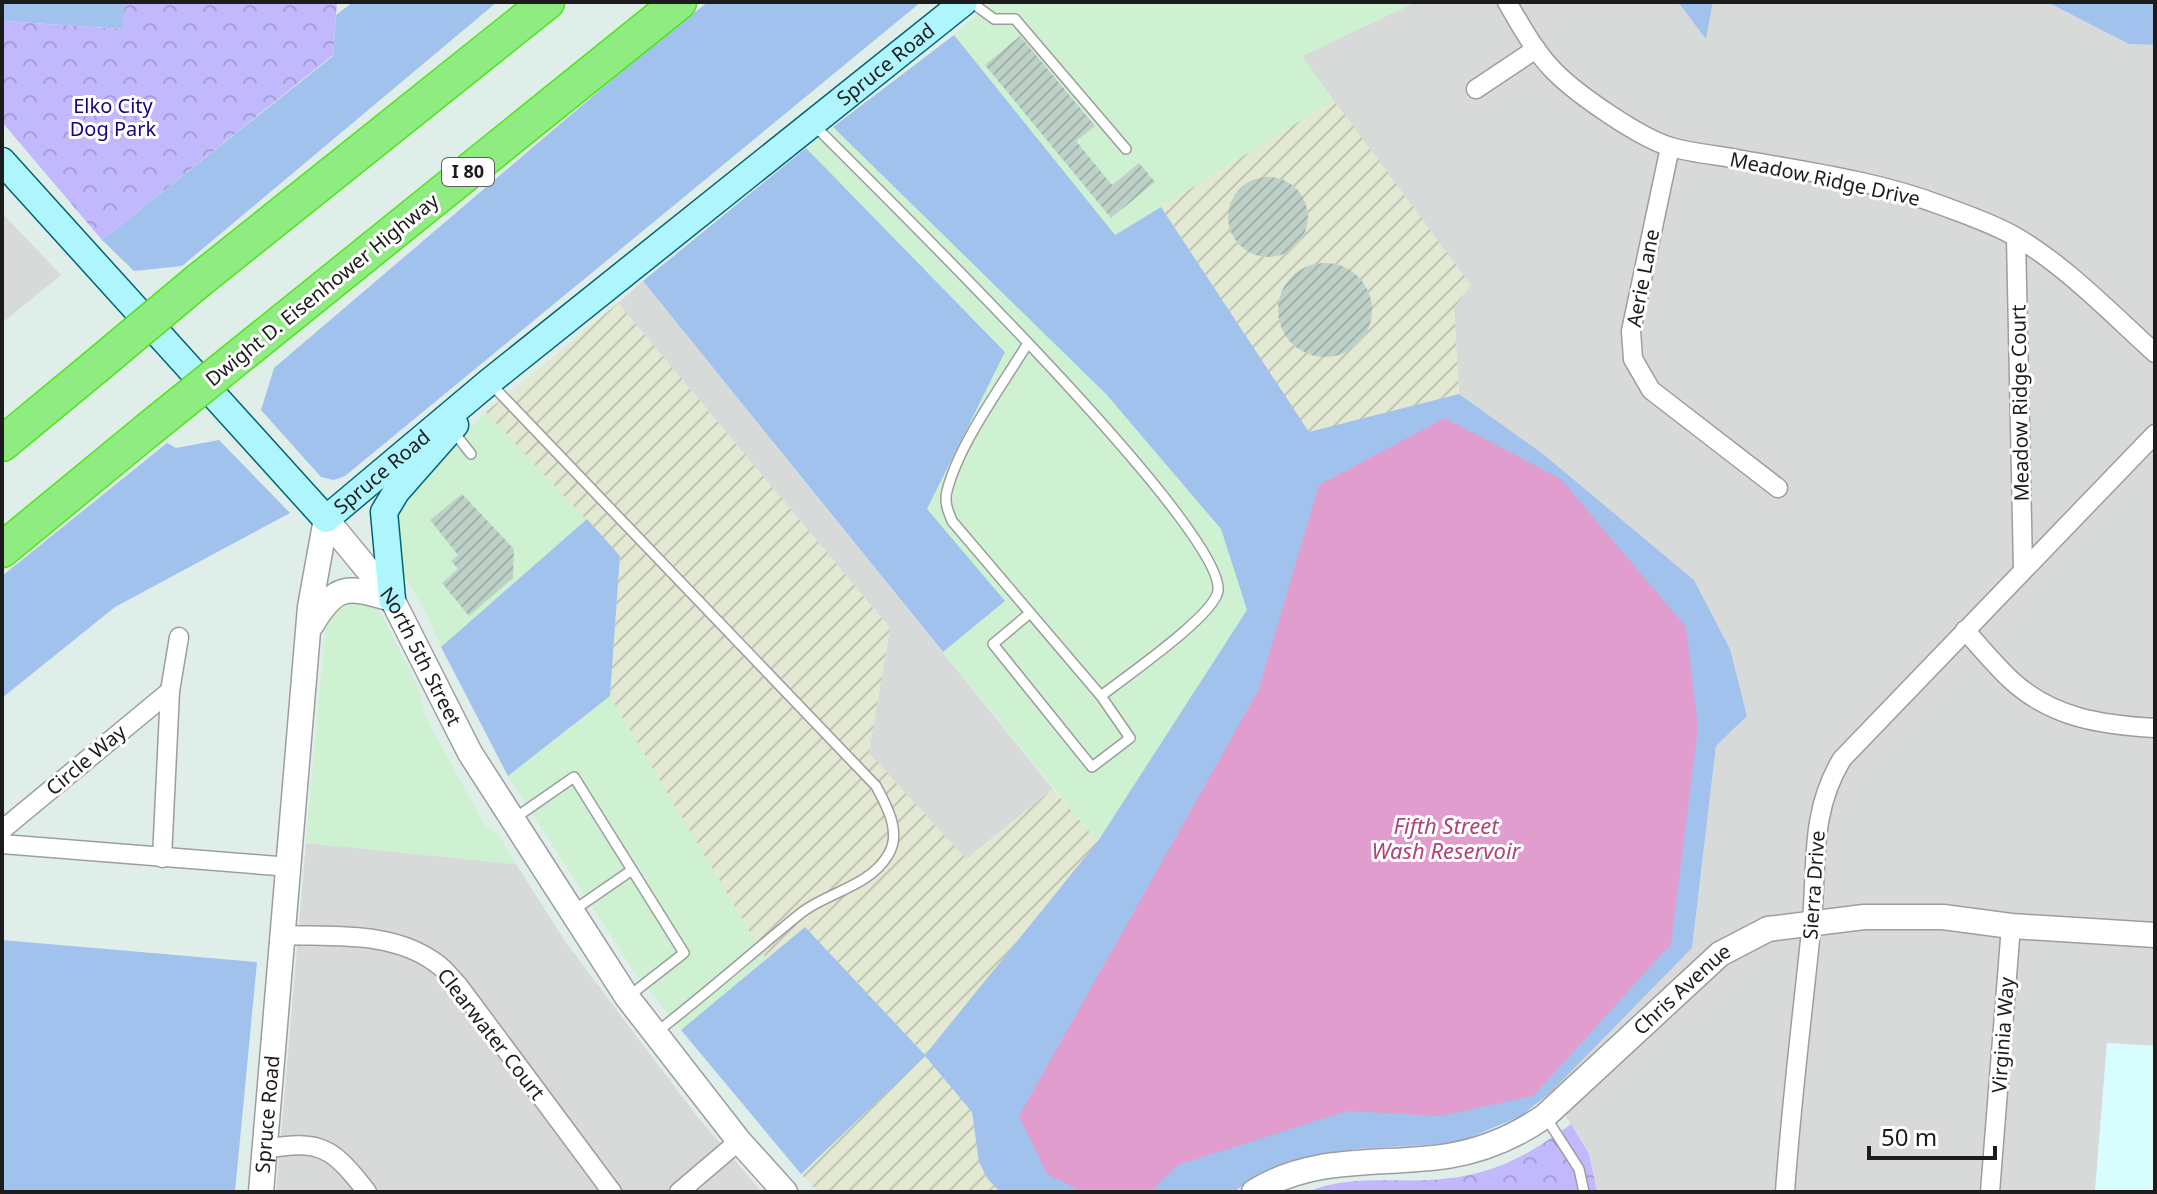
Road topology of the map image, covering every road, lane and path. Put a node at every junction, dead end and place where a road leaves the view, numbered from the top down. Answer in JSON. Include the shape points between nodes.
{"nodes":[{"id":1,"x":547,"y":2,"type":"edge"},
{"id":2,"x":679,"y":2,"type":"edge"},
{"id":3,"x":964,"y":2,"type":"edge"},
{"id":4,"x":971,"y":2,"type":"edge"},
{"id":5,"x":1507,"y":2,"type":"edge"},
{"id":6,"x":1536,"y":49,"type":"junction"},
{"id":7,"x":1476,"y":89,"type":"dead end"},
{"id":8,"x":812,"y":122,"type":"junction"},
{"id":9,"x":1670,"y":147,"type":"junction"},
{"id":10,"x":1126,"y":149,"type":"dead end"},
{"id":11,"x":2,"y":161,"type":"edge"},
{"id":12,"x":2016,"y":237,"type":"junction"},
{"id":13,"x":1028,"y":343,"type":"junction"},
{"id":14,"x":2155,"y":353,"type":"edge"},
{"id":15,"x":489,"y":382,"type":"junction"},
{"id":16,"x":452,"y":430,"type":"junction"},
{"id":17,"x":2155,"y":434,"type":"edge"},
{"id":18,"x":2,"y":444,"type":"edge"},
{"id":19,"x":471,"y":454,"type":"dead end"},
{"id":20,"x":1778,"y":488,"type":"dead end"},
{"id":21,"x":326,"y":519,"type":"junction"},
{"id":22,"x":2,"y":550,"type":"edge"},
{"id":23,"x":2023,"y":569,"type":"junction"},
{"id":24,"x":392,"y":599,"type":"junction"},
{"id":25,"x":1030,"y":613,"type":"junction"},
{"id":26,"x":308,"y":630,"type":"junction"},
{"id":27,"x":1965,"y":630,"type":"junction"},
{"id":28,"x":179,"y":637,"type":"dead end"},
{"id":29,"x":170,"y":691,"type":"junction"},
{"id":30,"x":1101,"y":696,"type":"junction"},
{"id":31,"x":2155,"y":728,"type":"edge"},
{"id":32,"x":512,"y":820,"type":"junction"},
{"id":33,"x":2,"y":830,"type":"edge"},
{"id":34,"x":2,"y":844,"type":"edge"},
{"id":35,"x":162,"y":858,"type":"junction"},
{"id":36,"x":290,"y":867,"type":"junction"},
{"id":37,"x":632,"y":870,"type":"junction"},
{"id":38,"x":571,"y":912,"type":"junction"},
{"id":39,"x":1812,"y":923,"type":"junction"},
{"id":40,"x":2011,"y":926,"type":"junction"},
{"id":41,"x":284,"y":935,"type":"junction"},
{"id":42,"x":2155,"y":935,"type":"edge"},
{"id":43,"x":627,"y":997,"type":"junction"},
{"id":44,"x":654,"y":1034,"type":"junction"},
{"id":45,"x":1545,"y":1116,"type":"junction"},
{"id":46,"x":739,"y":1141,"type":"junction"},
{"id":47,"x":265,"y":1149,"type":"junction"},
{"id":48,"x":261,"y":1192,"type":"edge"},
{"id":49,"x":367,"y":1192,"type":"edge"},
{"id":50,"x":612,"y":1192,"type":"edge"},
{"id":51,"x":679,"y":1192,"type":"edge"},
{"id":52,"x":785,"y":1192,"type":"edge"},
{"id":53,"x":1254,"y":1192,"type":"edge"},
{"id":54,"x":1584,"y":1192,"type":"edge"},
{"id":55,"x":1785,"y":1192,"type":"edge"},
{"id":56,"x":1990,"y":1192,"type":"edge"}],
"edges":[{"from":1,"to":18,"type":"highway","bridge":true},
{"from":2,"to":22,"type":"highway","name":"Dwight D. Eisenhower Highway","number":"I 80","bridge":true},
{"from":3,"to":8,"type":"main road","name":"Spruce Road"},
{"from":4,"to":10,"type":"lane","via":[[994,19],[1015,19]]},
{"from":5,"to":6,"type":"street","name":"Meadow Ridge Drive"},
{"from":6,"to":7,"type":"street"},
{"from":6,"to":9,"type":"street","name":"Meadow Ridge Drive","via":[[1576,90]]},
{"from":8,"to":13,"type":"lane"},
{"from":8,"to":15,"type":"main road","name":"Spruce Road"},
{"from":9,"to":12,"type":"street","name":"Meadow Ridge Drive","via":[[1874,185],[1941,205]]},
{"from":9,"to":20,"type":"street","name":"Aerie Lane","via":[[1631,331],[1633,359],[1651,390]]},
{"from":11,"to":21,"type":"main road","name":"North 5th Street"},
{"from":12,"to":14,"type":"street","name":"Meadow Ridge Drive"},
{"from":12,"to":23,"type":"street","name":"Meadow Ridge Court"},
{"from":13,"to":25,"type":"lane","via":[[961,455],[946,507]]},
{"from":13,"to":30,"type":"lane","via":[[1096,414],[1198,540],[1214,568],[1218,591],[1205,614]]},
{"from":15,"to":16,"type":"main road"},
{"from":15,"to":21,"type":"main road","name":"Spruce Road"},
{"from":15,"to":44,"type":"lane","via":[[876,786],[891,812],[889,854],[866,877],[804,911]]},
{"from":16,"to":19,"type":"lane"},
{"from":16,"to":24,"type":"main road","via":[[384,512]]},
{"from":17,"to":23,"type":"street","name":"Sierra Drive"},
{"from":21,"to":24,"type":"street","name":"North 5th Street"},
{"from":21,"to":26,"type":"street","name":"Spruce Road"},
{"from":23,"to":27,"type":"street","name":"Sierra Drive"},
{"from":24,"to":26,"type":"street","via":[[356,589],[335,593]]},
{"from":24,"to":32,"type":"street","name":"North 5th Street","via":[[470,753]]},
{"from":25,"to":30,"type":"lane"},
{"from":25,"to":30,"type":"lane","via":[[993,644],[1092,767],[1130,738]]},
{"from":26,"to":36,"type":"street","name":"Spruce Road"},
{"from":27,"to":31,"type":"street","via":[[2012,681],[2040,702],[2072,717]]},
{"from":27,"to":39,"type":"street","name":"Sierra Drive","via":[[1836,770],[1816,829]]},
{"from":28,"to":29,"type":"street"},
{"from":29,"to":33,"type":"street","name":"Circle Way"},
{"from":29,"to":35,"type":"street"},
{"from":32,"to":37,"type":"lane","via":[[574,777]]},
{"from":32,"to":38,"type":"street","name":"North 5th Street"},
{"from":34,"to":35,"type":"street"},
{"from":35,"to":36,"type":"street"},
{"from":36,"to":41,"type":"street","name":"Spruce Road"},
{"from":37,"to":38,"type":"lane"},
{"from":37,"to":43,"type":"lane","via":[[684,953]]},
{"from":38,"to":43,"type":"street","name":"North 5th Street"},
{"from":39,"to":40,"type":"street","name":"Chris Avenue","via":[[1943,917]]},
{"from":39,"to":45,"type":"street","name":"Chris Avenue","via":[[1768,929],[1720,954]]},
{"from":39,"to":55,"type":"street","name":"Sierra Drive"},
{"from":40,"to":42,"type":"street","name":"Chris Avenue"},
{"from":40,"to":56,"type":"street","name":"Virginia Way"},
{"from":41,"to":47,"type":"street","name":"Spruce Road"},
{"from":41,"to":50,"type":"street","name":"Clearwater Court","via":[[394,942],[438,964]]},
{"from":43,"to":44,"type":"street","name":"North 5th Street"},
{"from":44,"to":46,"type":"street","name":"North 5th Street"},
{"from":45,"to":53,"type":"street","name":"Chris Avenue","via":[[1487,1147],[1447,1156],[1311,1168]]},
{"from":45,"to":54,"type":"lane","via":[[1579,1169]]},
{"from":46,"to":51,"type":"street"},
{"from":46,"to":52,"type":"street","name":"North 5th Street"},
{"from":47,"to":48,"type":"street","name":"Spruce Road"},
{"from":47,"to":49,"type":"street","via":[[294,1144],[323,1149],[343,1161]]}]}
